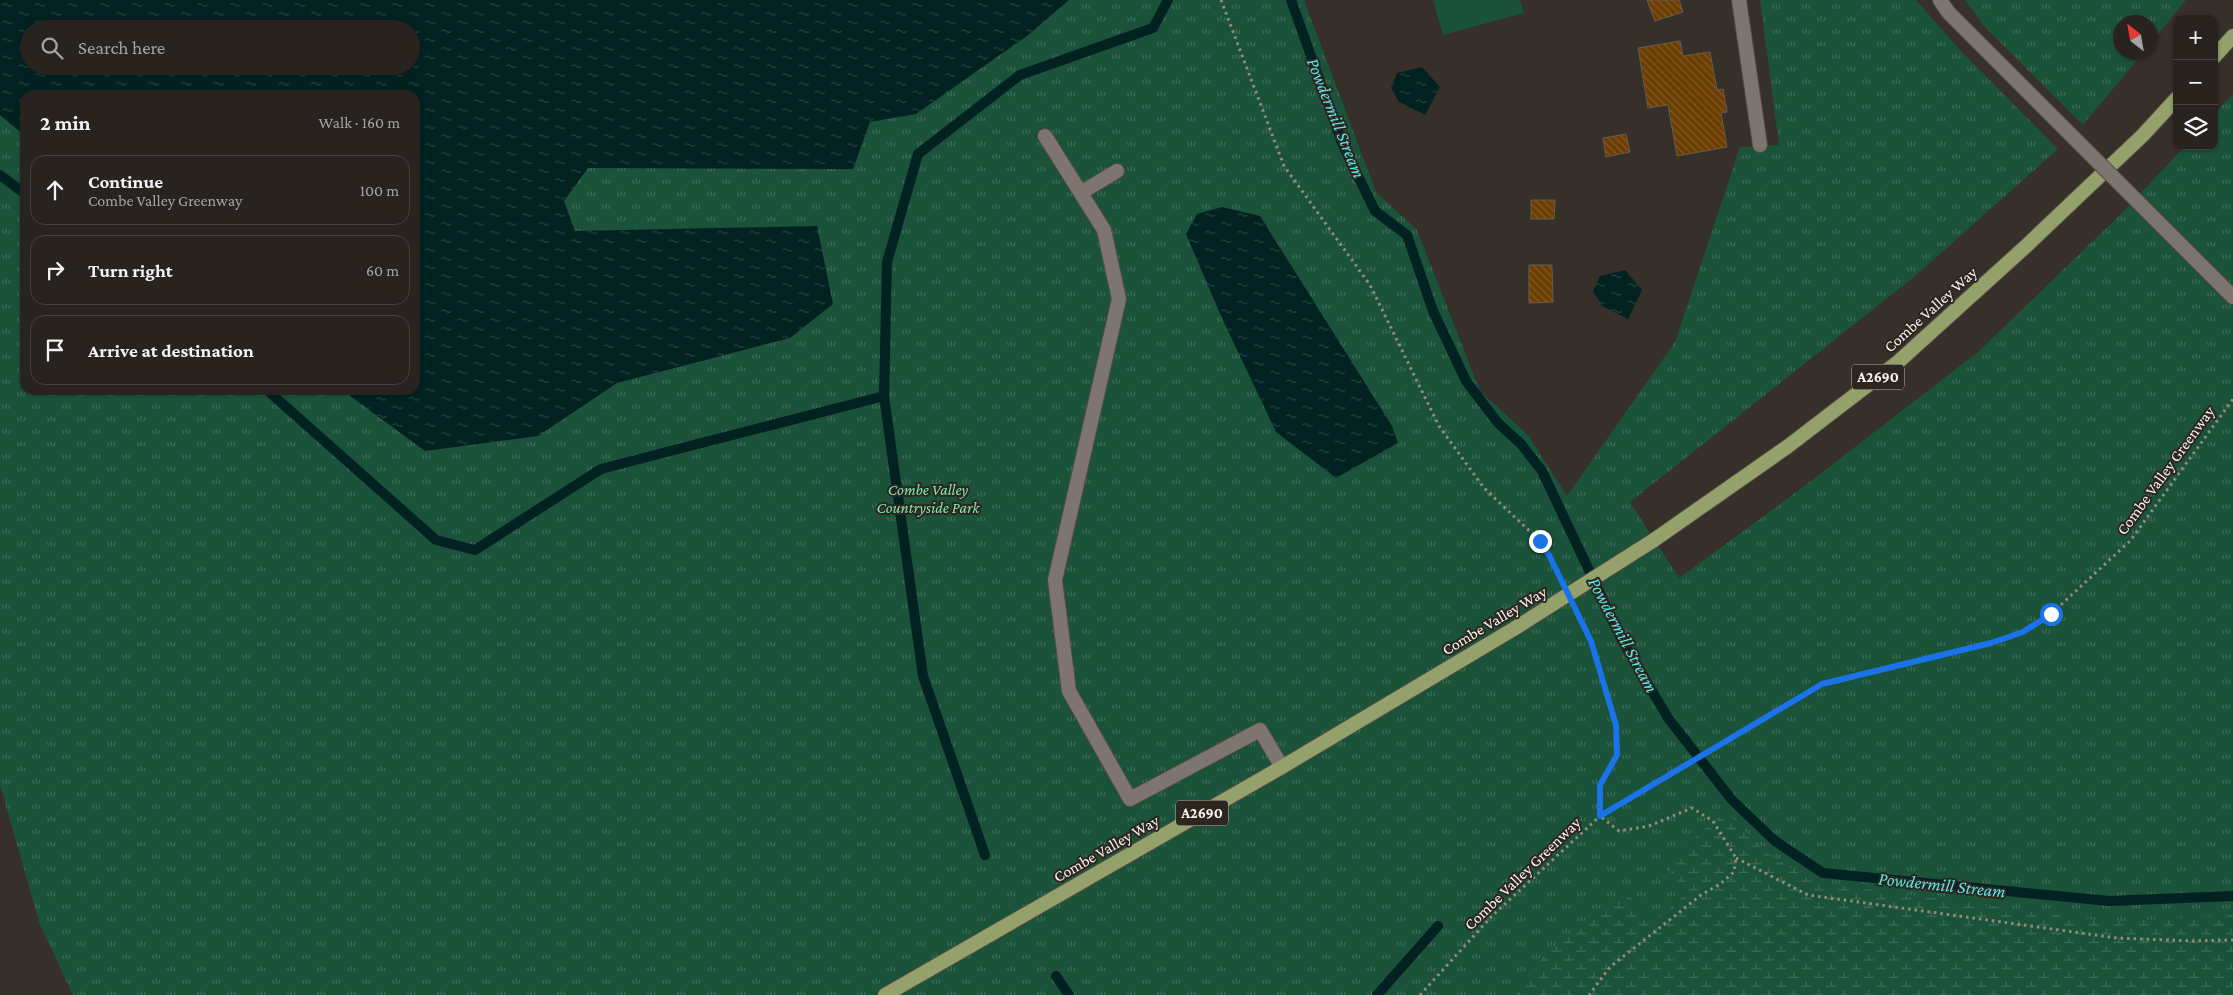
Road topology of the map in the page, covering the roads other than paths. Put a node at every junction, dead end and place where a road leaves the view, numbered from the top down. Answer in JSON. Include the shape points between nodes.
{"nodes":[{"id":1,"x":1739,"y":0,"type":"edge"},
{"id":2,"x":1940,"y":0,"type":"edge"},
{"id":3,"x":2233,"y":36,"type":"edge"},
{"id":4,"x":2218,"y":53,"type":"edge"},
{"id":5,"x":2173,"y":102,"type":"edge"},
{"id":6,"x":1045,"y":136,"type":"dead end"},
{"id":7,"x":1760,"y":145,"type":"dead end"},
{"id":8,"x":1117,"y":172,"type":"dead end"},
{"id":9,"x":1082,"y":192,"type":"junction"},
{"id":10,"x":2229,"y":293,"type":"edge"},
{"id":11,"x":1282,"y":767,"type":"junction"},
{"id":12,"x":885,"y":995,"type":"edge"}],
"edges":[{"from":1,"to":7,"type":"lane"},
{"from":2,"to":10,"type":"lane","bridge":true,"via":[[1948,12]]},
{"from":3,"to":4,"type":"main road"},
{"from":5,"to":11,"type":"main road","name":"Combe Valley Way","number":"A2690","bridge":true,"via":[[2031,242],[1898,362],[1787,447],[1654,540],[1517,627]]},
{"from":6,"to":9,"type":"lane"},
{"from":8,"to":9,"type":"lane"},
{"from":9,"to":11,"type":"lane","via":[[1104,230],[1120,299],[1055,580],[1069,691],[1130,799],[1260,730]]},
{"from":11,"to":12,"type":"main road","name":"Combe Valley Way","number":"A2690"}]}
